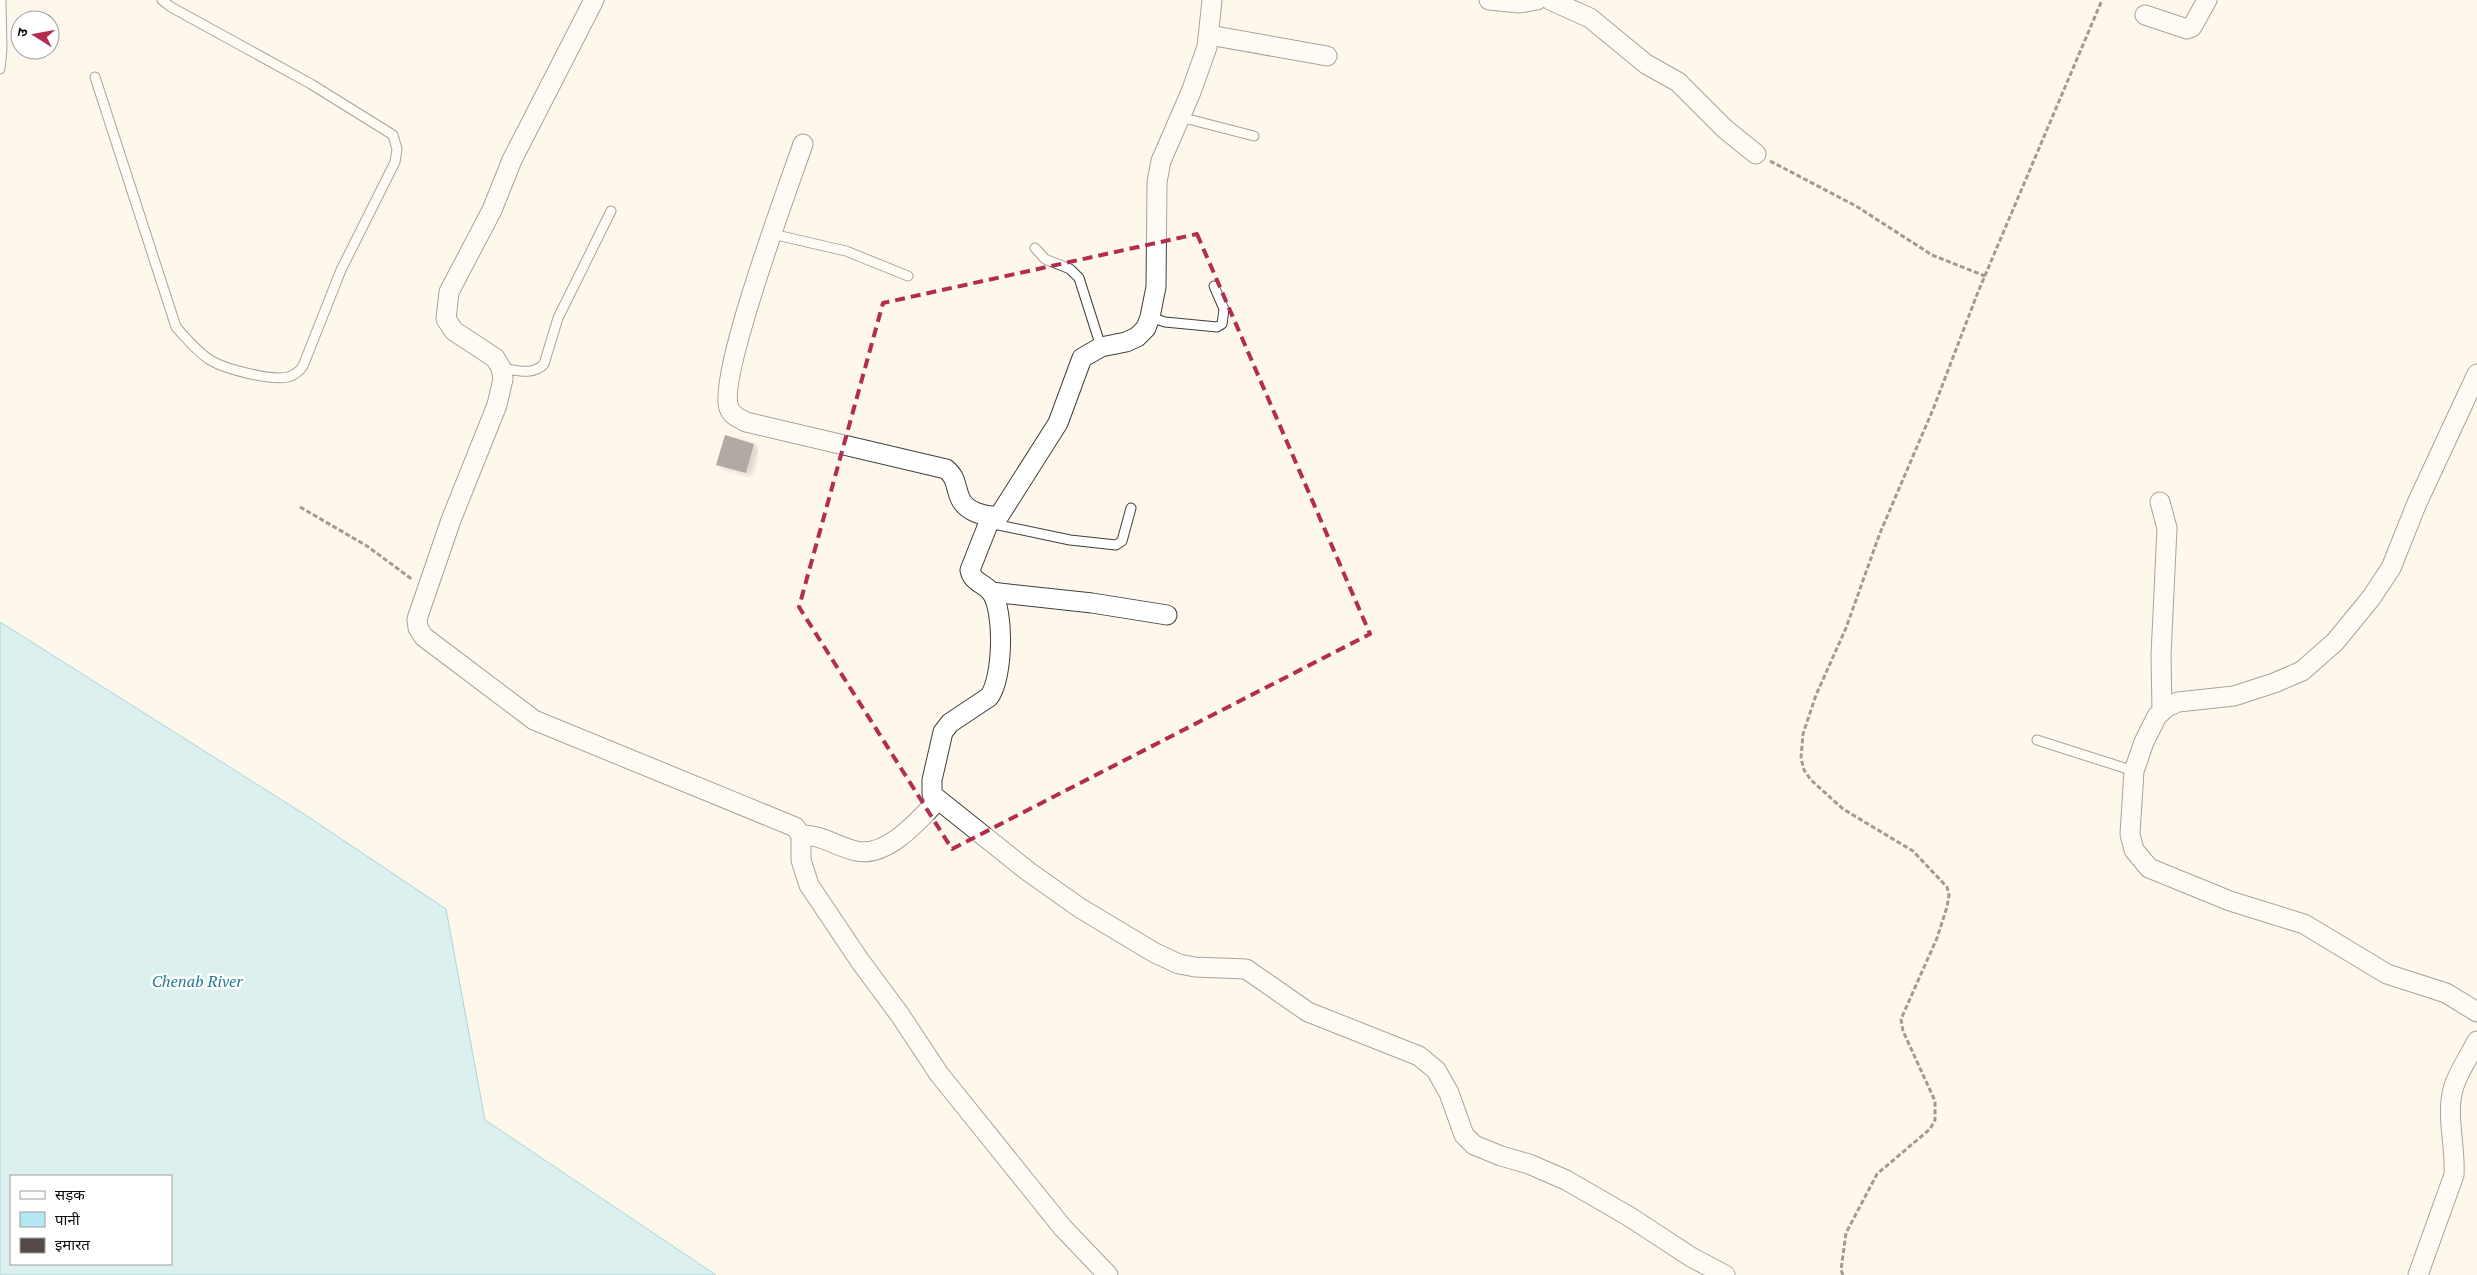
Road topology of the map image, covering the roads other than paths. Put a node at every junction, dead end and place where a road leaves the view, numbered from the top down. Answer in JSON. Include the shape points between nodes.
{"nodes":[{"id":1,"x":1,"y":0,"type":"edge"},
{"id":2,"x":162,"y":0,"type":"edge"},
{"id":3,"x":594,"y":0,"type":"edge"},
{"id":4,"x":1212,"y":0,"type":"edge"},
{"id":5,"x":1489,"y":0,"type":"edge"},
{"id":6,"x":1536,"y":0,"type":"edge"},
{"id":7,"x":1550,"y":0,"type":"edge"},
{"id":8,"x":2208,"y":0,"type":"edge"},
{"id":9,"x":2145,"y":15,"type":"dead end"},
{"id":10,"x":1209,"y":35,"type":"junction"},
{"id":11,"x":1327,"y":56,"type":"dead end"},
{"id":12,"x":0,"y":69,"type":"edge"},
{"id":13,"x":95,"y":77,"type":"dead end"},
{"id":14,"x":1180,"y":117,"type":"junction"},
{"id":15,"x":1254,"y":136,"type":"dead end"},
{"id":16,"x":803,"y":144,"type":"dead end"},
{"id":17,"x":1756,"y":154,"type":"road end"},
{"id":18,"x":611,"y":211,"type":"dead end"},
{"id":19,"x":772,"y":234,"type":"junction"},
{"id":20,"x":1035,"y":248,"type":"dead end"},
{"id":21,"x":908,"y":276,"type":"dead end"},
{"id":22,"x":1214,"y":286,"type":"dead end"},
{"id":23,"x":1150,"y":318,"type":"junction"},
{"id":24,"x":1101,"y":347,"type":"junction"},
{"id":25,"x":501,"y":368,"type":"junction"},
{"id":26,"x":2477,"y":374,"type":"edge"},
{"id":27,"x":2160,"y":502,"type":"dead end"},
{"id":28,"x":1131,"y":508,"type":"dead end"},
{"id":29,"x":990,"y":520,"type":"junction"},
{"id":30,"x":992,"y":592,"type":"junction"},
{"id":31,"x":1168,"y":615,"type":"dead end"},
{"id":32,"x":2162,"y":711,"type":"junction"},
{"id":33,"x":2037,"y":740,"type":"dead end"},
{"id":34,"x":2134,"y":771,"type":"junction"},
{"id":35,"x":938,"y":800,"type":"junction"},
{"id":36,"x":801,"y":835,"type":"junction"},
{"id":37,"x":2477,"y":1012,"type":"edge"},
{"id":38,"x":2477,"y":1041,"type":"edge"},
{"id":39,"x":1108,"y":1275,"type":"edge"},
{"id":40,"x":1725,"y":1275,"type":"edge"},
{"id":41,"x":2418,"y":1275,"type":"edge"}],
"edges":[{"from":1,"to":12,"type":"lane"},
{"from":2,"to":13,"type":"lane","via":[[342,102],[393,135],[397,149],[390,174],[341,270],[304,366],[297,374],[287,378],[268,377],[211,361],[176,328]]},
{"from":3,"to":25,"type":"street","via":[[449,292],[446,319],[454,331],[484,349]]},
{"from":4,"to":10,"type":"street"},
{"from":5,"to":6,"type":"street","via":[[1520,3]]},
{"from":7,"to":17,"type":"street","via":[[1590,18],[1646,64],[1678,82],[1725,129]]},
{"from":8,"to":9,"type":"street","via":[[2192,27]]},
{"from":10,"to":11,"type":"street"},
{"from":10,"to":14,"type":"street"},
{"from":14,"to":15,"type":"lane"},
{"from":14,"to":23,"type":"street","via":[[1161,161],[1156,182],[1156,287]]},
{"from":16,"to":19,"type":"street"},
{"from":18,"to":25,"type":"lane","via":[[558,318],[544,364],[539,370],[532,371]]},
{"from":19,"to":21,"type":"lane","via":[[846,251]]},
{"from":19,"to":29,"type":"street","via":[[733,362],[727,396],[734,416],[746,422],[946,469],[956,479],[960,498],[966,506]]},
{"from":20,"to":24,"type":"lane","via":[[1045,259],[1070,269],[1079,278]]},
{"from":22,"to":23,"type":"lane","via":[[1224,310],[1222,324],[1217,328]]},
{"from":23,"to":24,"type":"street","via":[[1146,328],[1136,337]]},
{"from":24,"to":29,"type":"street","via":[[1082,358],[1058,423],[1003,512]]},
{"from":25,"to":36,"type":"street","via":[[503,379],[497,405],[451,520],[417,620],[418,628],[424,637],[534,720],[758,811],[795,827]]},
{"from":26,"to":32,"type":"street","via":[[2417,503],[2391,568],[2335,642],[2302,671],[2274,683],[2234,696],[2178,702]]},
{"from":27,"to":32,"type":"street","via":[[2166,528]]},
{"from":28,"to":29,"type":"lane","via":[[1122,541],[1116,545],[1070,540]]},
{"from":29,"to":30,"type":"street","via":[[970,570],[975,580]]},
{"from":30,"to":31,"type":"street"},
{"from":30,"to":35,"type":"street","via":[[1000,628],[999,674],[989,696],[950,723],[943,732],[932,780],[932,794]]},
{"from":32,"to":34,"type":"street","via":[[2144,742]]},
{"from":33,"to":34,"type":"lane"},
{"from":34,"to":37,"type":"street","via":[[2130,834],[2134,850],[2149,868],[2230,901],[2304,924],[2387,974],[2446,993]]},
{"from":35,"to":36,"type":"street","via":[[897,840],[872,851],[856,851],[818,836]]},
{"from":35,"to":40,"type":"street","via":[[1080,908],[1155,953],[1194,967],[1246,969],[1308,1012],[1419,1056],[1436,1070],[1464,1134],[1474,1145],[1566,1180]]},
{"from":36,"to":39,"type":"street","via":[[801,860],[809,885],[860,961],[939,1074],[1063,1228]]},
{"from":38,"to":41,"type":"street","via":[[2454,1086],[2451,1101],[2454,1175]]}]}
